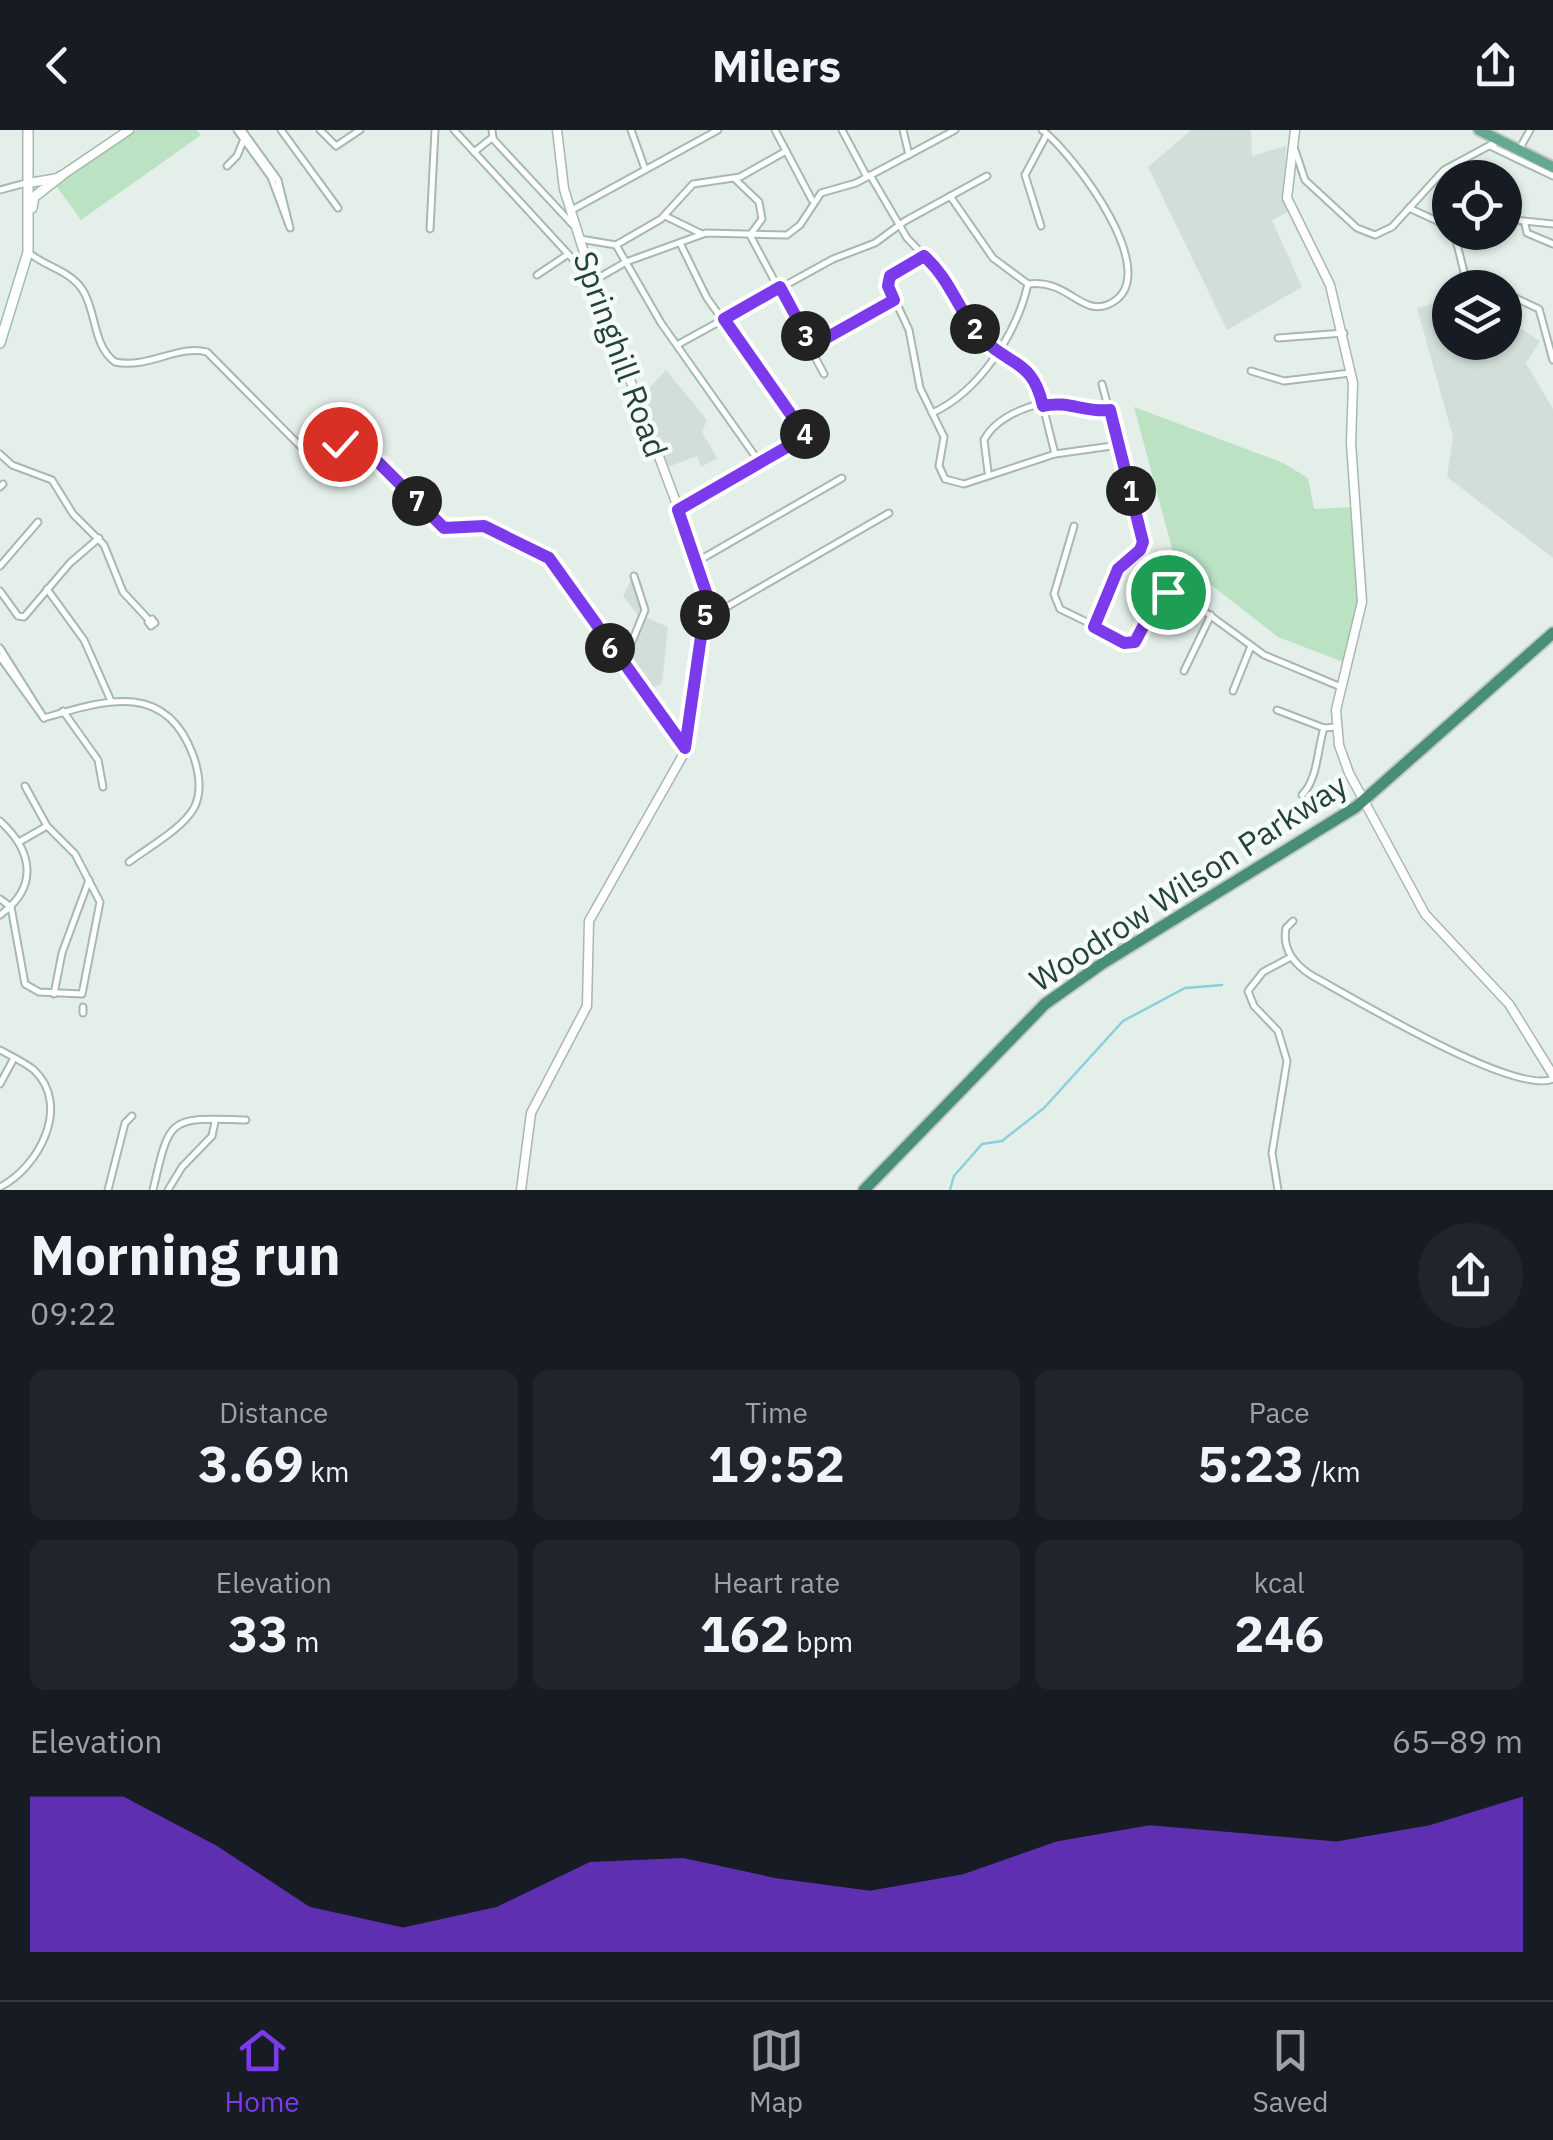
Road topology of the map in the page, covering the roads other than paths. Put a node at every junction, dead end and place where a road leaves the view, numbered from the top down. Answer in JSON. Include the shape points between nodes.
{"nodes":[{"id":1,"x":28,"y":130,"type":"edge"},
{"id":2,"x":128,"y":130,"type":"edge"},
{"id":3,"x":240,"y":130,"type":"edge"},
{"id":4,"x":281,"y":130,"type":"edge"},
{"id":5,"x":320,"y":130,"type":"edge"},
{"id":6,"x":360,"y":130,"type":"edge"},
{"id":7,"x":435,"y":130,"type":"edge"},
{"id":8,"x":454,"y":130,"type":"edge"},
{"id":9,"x":557,"y":130,"type":"edge"},
{"id":10,"x":631,"y":130,"type":"edge"},
{"id":11,"x":718,"y":130,"type":"edge"},
{"id":12,"x":774,"y":130,"type":"edge"},
{"id":13,"x":842,"y":130,"type":"edge"},
{"id":14,"x":903,"y":130,"type":"edge"},
{"id":15,"x":955,"y":130,"type":"edge"},
{"id":16,"x":1295,"y":130,"type":"edge"},
{"id":17,"x":1479,"y":130,"type":"edge"},
{"id":18,"x":1530,"y":130,"type":"edge"},
{"id":19,"x":1044,"y":132,"type":"edge"},
{"id":20,"x":492,"y":133,"type":"edge"},
{"id":21,"x":244,"y":139,"type":"junction"},
{"id":22,"x":1494,"y":143,"type":"junction"},
{"id":23,"x":1294,"y":145,"type":"junction"},
{"id":24,"x":786,"y":151,"type":"junction"},
{"id":25,"x":1519,"y":151,"type":"junction"},
{"id":26,"x":474,"y":152,"type":"junction"},
{"id":27,"x":909,"y":155,"type":"junction"},
{"id":28,"x":234,"y":160,"type":"junction"},
{"id":29,"x":260,"y":164,"type":"junction"},
{"id":30,"x":227,"y":166,"type":"dead end"},
{"id":31,"x":1553,"y":167,"type":"edge"},
{"id":32,"x":645,"y":170,"type":"junction"},
{"id":33,"x":62,"y":176,"type":"junction"},
{"id":34,"x":869,"y":176,"type":"junction"},
{"id":35,"x":987,"y":176,"type":"dead end"},
{"id":36,"x":1553,"y":176,"type":"edge"},
{"id":37,"x":735,"y":179,"type":"junction"},
{"id":38,"x":28,"y":183,"type":"junction"},
{"id":39,"x":0,"y":190,"type":"edge"},
{"id":40,"x":950,"y":196,"type":"junction"},
{"id":41,"x":812,"y":200,"type":"junction"},
{"id":42,"x":338,"y":208,"type":"dead end"},
{"id":43,"x":1409,"y":208,"type":"junction"},
{"id":44,"x":570,"y":211,"type":"junction"},
{"id":45,"x":665,"y":216,"type":"junction"},
{"id":46,"x":1432,"y":220,"type":"edge"},
{"id":47,"x":1522,"y":223,"type":"edge"},
{"id":48,"x":1525,"y":224,"type":"junction"},
{"id":49,"x":1553,"y":224,"type":"edge"},
{"id":50,"x":899,"y":225,"type":"junction"},
{"id":51,"x":1041,"y":226,"type":"dead end"},
{"id":52,"x":430,"y":229,"type":"dead end"},
{"id":53,"x":28,"y":230,"type":"junction"},
{"id":54,"x":578,"y":234,"type":"junction"},
{"id":55,"x":702,"y":234,"type":"junction"},
{"id":56,"x":750,"y":235,"type":"junction"},
{"id":57,"x":680,"y":243,"type":"junction"},
{"id":58,"x":1553,"y":244,"type":"edge"},
{"id":59,"x":616,"y":245,"type":"junction"},
{"id":60,"x":28,"y":252,"type":"junction"},
{"id":61,"x":567,"y":255,"type":"junction"},
{"id":62,"x":924,"y":256,"type":"junction"},
{"id":63,"x":626,"y":262,"type":"junction"},
{"id":64,"x":538,"y":275,"type":"dead end"},
{"id":65,"x":593,"y":282,"type":"junction"},
{"id":66,"x":1028,"y":284,"type":"junction"},
{"id":67,"x":780,"y":287,"type":"junction"},
{"id":68,"x":894,"y":300,"type":"junction"},
{"id":69,"x":1522,"y":301,"type":"edge"},
{"id":70,"x":724,"y":319,"type":"junction"},
{"id":71,"x":1344,"y":333,"type":"junction"},
{"id":72,"x":1278,"y":338,"type":"dead end"},
{"id":73,"x":0,"y":344,"type":"edge"},
{"id":74,"x":676,"y":345,"type":"junction"},
{"id":75,"x":812,"y":346,"type":"junction"},
{"id":76,"x":996,"y":351,"type":"junction"},
{"id":77,"x":1553,"y":360,"type":"edge"},
{"id":78,"x":1250,"y":371,"type":"dead end"},
{"id":79,"x":1352,"y":373,"type":"junction"},
{"id":80,"x":824,"y":374,"type":"dead end"},
{"id":81,"x":1102,"y":384,"type":"dead end"},
{"id":82,"x":1043,"y":406,"type":"junction"},
{"id":83,"x":1110,"y":410,"type":"junction"},
{"id":84,"x":932,"y":413,"type":"junction"},
{"id":85,"x":1119,"y":445,"type":"junction"},
{"id":86,"x":0,"y":454,"type":"edge"},
{"id":87,"x":1055,"y":454,"type":"junction"},
{"id":88,"x":760,"y":463,"type":"junction"},
{"id":89,"x":988,"y":472,"type":"junction"},
{"id":90,"x":842,"y":478,"type":"dead end"},
{"id":91,"x":678,"y":510,"type":"junction"},
{"id":92,"x":889,"y":513,"type":"dead end"},
{"id":93,"x":38,"y":522,"type":"dead end"},
{"id":94,"x":1074,"y":526,"type":"dead end"},
{"id":95,"x":99,"y":538,"type":"junction"},
{"id":96,"x":698,"y":561,"type":"junction"},
{"id":97,"x":0,"y":566,"type":"edge"},
{"id":98,"x":634,"y":576,"type":"dead end"},
{"id":99,"x":47,"y":589,"type":"junction"},
{"id":100,"x":0,"y":590,"type":"edge"},
{"id":101,"x":1211,"y":615,"type":"junction"},
{"id":102,"x":149,"y":620,"type":"dead end"},
{"id":103,"x":704,"y":620,"type":"junction"},
{"id":104,"x":1094,"y":627,"type":"junction"},
{"id":105,"x":1553,"y":633,"type":"edge"},
{"id":106,"x":1252,"y":646,"type":"junction"},
{"id":107,"x":0,"y":648,"type":"edge"},
{"id":108,"x":0,"y":657,"type":"edge"},
{"id":109,"x":622,"y":666,"type":"junction"},
{"id":110,"x":1184,"y":672,"type":"dead end"},
{"id":111,"x":1341,"y":687,"type":"junction"},
{"id":112,"x":1233,"y":690,"type":"dead end"},
{"id":113,"x":111,"y":701,"type":"junction"},
{"id":114,"x":1277,"y":710,"type":"dead end"},
{"id":115,"x":64,"y":711,"type":"junction"},
{"id":116,"x":44,"y":718,"type":"junction"},
{"id":117,"x":1336,"y":727,"type":"junction"},
{"id":118,"x":1324,"y":728,"type":"junction"},
{"id":119,"x":685,"y":748,"type":"junction"},
{"id":120,"x":25,"y":786,"type":"dead end"},
{"id":121,"x":103,"y":787,"type":"dead end"},
{"id":122,"x":1302,"y":795,"type":"dead end"},
{"id":123,"x":1365,"y":800,"type":"junction"},
{"id":124,"x":0,"y":821,"type":"edge"},
{"id":125,"x":46,"y":826,"type":"junction"},
{"id":126,"x":19,"y":842,"type":"junction"},
{"id":127,"x":130,"y":862,"type":"dead end"},
{"id":128,"x":88,"y":880,"type":"junction"},
{"id":129,"x":0,"y":899,"type":"edge"},
{"id":130,"x":11,"y":906,"type":"junction"},
{"id":131,"x":0,"y":915,"type":"edge"},
{"id":132,"x":1294,"y":921,"type":"dead end"},
{"id":133,"x":1291,"y":958,"type":"junction"},
{"id":134,"x":54,"y":994,"type":"junction"},
{"id":135,"x":0,"y":1050,"type":"edge"},
{"id":136,"x":14,"y":1058,"type":"junction"},
{"id":137,"x":1553,"y":1077,"type":"edge"},
{"id":138,"x":0,"y":1084,"type":"edge"},
{"id":139,"x":132,"y":1116,"type":"dead end"},
{"id":140,"x":246,"y":1120,"type":"dead end"},
{"id":141,"x":216,"y":1122,"type":"junction"},
{"id":142,"x":0,"y":1187,"type":"edge"},
{"id":143,"x":108,"y":1190,"type":"edge"},
{"id":144,"x":153,"y":1190,"type":"edge"},
{"id":145,"x":168,"y":1190,"type":"edge"},
{"id":146,"x":521,"y":1190,"type":"edge"},
{"id":147,"x":864,"y":1190,"type":"edge"},
{"id":148,"x":1278,"y":1190,"type":"edge"}],
"edges":[{"from":1,"to":38,"type":"main road"},
{"from":2,"to":33,"type":"street"},
{"from":3,"to":21,"type":"street"},
{"from":4,"to":42,"type":"street"},
{"from":5,"to":6,"type":"street","via":[[332,146]]},
{"from":7,"to":52,"type":"street"},
{"from":8,"to":26,"type":"street"},
{"from":9,"to":44,"type":"street","name":"Springhill Road"},
{"from":10,"to":32,"type":"street"},
{"from":11,"to":32,"type":"street"},
{"from":12,"to":24,"type":"street"},
{"from":13,"to":34,"type":"street"},
{"from":14,"to":27,"type":"street"},
{"from":15,"to":27,"type":"street"},
{"from":16,"to":23,"type":"street"},
{"from":17,"to":22,"type":"main road"},
{"from":18,"to":25,"type":"street"},
{"from":19,"to":51,"type":"street","via":[[1024,178]]},
{"from":19,"to":66,"type":"street","via":[[1060,144],[1122,238],[1127,281],[1120,296],[1100,307],[1053,283]]},
{"from":20,"to":26,"type":"street"},
{"from":20,"to":54,"type":"street"},
{"from":21,"to":28,"type":"street"},
{"from":21,"to":29,"type":"street"},
{"from":21,"to":29,"type":"street","via":[[280,186],[290,228]]},
{"from":22,"to":25,"type":"main road"},
{"from":22,"to":36,"type":"street"},
{"from":22,"to":43,"type":"street","via":[[1448,167]]},
{"from":23,"to":43,"type":"street","via":[[1304,180],[1362,232],[1384,233]]},
{"from":23,"to":71,"type":"street","via":[[1288,202],[1330,285]]},
{"from":24,"to":37,"type":"street"},
{"from":24,"to":41,"type":"street"},
{"from":25,"to":31,"type":"main road"},
{"from":26,"to":61,"type":"street"},
{"from":27,"to":34,"type":"street"},
{"from":28,"to":29,"type":"street"},
{"from":28,"to":30,"type":"street"},
{"from":32,"to":44,"type":"street"},
{"from":33,"to":38,"type":"street"},
{"from":33,"to":53,"type":"main road","via":[[34,197]]},
{"from":34,"to":41,"type":"street"},
{"from":34,"to":50,"type":"street"},
{"from":35,"to":40,"type":"street"},
{"from":37,"to":45,"type":"street","via":[[693,184]]},
{"from":37,"to":56,"type":"street","via":[[763,211]]},
{"from":38,"to":39,"type":"street"},
{"from":38,"to":53,"type":"main road"},
{"from":40,"to":50,"type":"street"},
{"from":40,"to":66,"type":"street","via":[[994,260]]},
{"from":41,"to":56,"type":"street","via":[[791,233]]},
{"from":43,"to":46,"type":"street"},
{"from":44,"to":54,"type":"street","name":"Springhill Road"},
{"from":45,"to":55,"type":"street"},
{"from":45,"to":59,"type":"street"},
{"from":47,"to":48,"type":"street"},
{"from":48,"to":49,"type":"street"},
{"from":48,"to":58,"type":"street","via":[[1527,233]]},
{"from":50,"to":62,"type":"street"},
{"from":50,"to":67,"type":"street"},
{"from":53,"to":60,"type":"main road"},
{"from":54,"to":59,"type":"street"},
{"from":54,"to":65,"type":"street","name":"Springhill Road"},
{"from":55,"to":56,"type":"street"},
{"from":55,"to":57,"type":"street"},
{"from":56,"to":67,"type":"street"},
{"from":57,"to":63,"type":"street"},
{"from":57,"to":70,"type":"street"},
{"from":59,"to":63,"type":"street"},
{"from":60,"to":73,"type":"main road"},
{"from":60,"to":109,"type":"street","via":[[80,286],[102,349],[115,362],[207,352],[312,458],[341,443],[350,446],[379,463],[444,528],[484,526],[549,558]]},
{"from":61,"to":64,"type":"street"},
{"from":61,"to":65,"type":"street"},
{"from":62,"to":68,"type":"street","via":[[890,276]]},
{"from":62,"to":76,"type":"street"},
{"from":63,"to":65,"type":"street"},
{"from":63,"to":74,"type":"street"},
{"from":65,"to":91,"type":"street","name":"Springhill Road"},
{"from":66,"to":76,"type":"street"},
{"from":67,"to":70,"type":"street"},
{"from":67,"to":75,"type":"street"},
{"from":68,"to":75,"type":"street"},
{"from":68,"to":84,"type":"street"},
{"from":69,"to":77,"type":"street","via":[[1539,309]]},
{"from":70,"to":74,"type":"street"},
{"from":70,"to":88,"type":"street","via":[[806,436]]},
{"from":71,"to":72,"type":"street"},
{"from":71,"to":79,"type":"street"},
{"from":74,"to":88,"type":"street"},
{"from":75,"to":80,"type":"street"},
{"from":76,"to":82,"type":"street","via":[[1034,376]]},
{"from":76,"to":84,"type":"street","via":[[966,391]]},
{"from":78,"to":79,"type":"street","via":[[1281,381]]},
{"from":79,"to":111,"type":"street","via":[[1350,443],[1362,597]]},
{"from":81,"to":83,"type":"street"},
{"from":82,"to":83,"type":"street","via":[[1063,402]]},
{"from":82,"to":87,"type":"street"},
{"from":82,"to":89,"type":"street","via":[[1007,415],[992,428],[982,449]]},
{"from":83,"to":85,"type":"street"},
{"from":84,"to":89,"type":"street","via":[[944,438],[944,478],[960,484]]},
{"from":85,"to":87,"type":"street"},
{"from":85,"to":104,"type":"street","via":[[1143,542],[1118,569]]},
{"from":86,"to":95,"type":"street","via":[[49,478]]},
{"from":87,"to":89,"type":"street"},
{"from":88,"to":91,"type":"street"},
{"from":90,"to":96,"type":"street"},
{"from":91,"to":96,"type":"street","name":"Springhill Road"},
{"from":92,"to":103,"type":"street"},
{"from":93,"to":97,"type":"street"},
{"from":94,"to":104,"type":"street","via":[[1054,597],[1059,608]]},
{"from":95,"to":99,"type":"street"},
{"from":95,"to":102,"type":"street","via":[[124,592]]},
{"from":96,"to":103,"type":"street","name":"Springhill Road","via":[[706,587]]},
{"from":98,"to":109,"type":"street","via":[[646,610]]},
{"from":99,"to":100,"type":"street","via":[[21,618]]},
{"from":99,"to":113,"type":"street","via":[[84,640]]},
{"from":101,"to":104,"type":"street","via":[[1172,591],[1157,600],[1135,642]]},
{"from":101,"to":106,"type":"street"},
{"from":101,"to":110,"type":"street"},
{"from":103,"to":119,"type":"street","name":"Springhill Road"},
{"from":105,"to":123,"type":"highway","name":"Woodrow Wilson Parkway"},
{"from":106,"to":111,"type":"street"},
{"from":106,"to":112,"type":"street"},
{"from":107,"to":116,"type":"street"},
{"from":108,"to":116,"type":"street"},
{"from":109,"to":119,"type":"street"},
{"from":111,"to":117,"type":"street"},
{"from":113,"to":115,"type":"street"},
{"from":113,"to":127,"type":"street","via":[[156,706],[185,738],[199,782],[188,817]]},
{"from":114,"to":118,"type":"street"},
{"from":115,"to":116,"type":"street"},
{"from":115,"to":121,"type":"street","via":[[98,760]]},
{"from":117,"to":118,"type":"street"},
{"from":117,"to":123,"type":"street"},
{"from":118,"to":122,"type":"street","via":[[1316,770]]},
{"from":119,"to":146,"type":"street","name":"Springhill Road","via":[[589,921],[588,1003],[532,1113]]},
{"from":120,"to":125,"type":"street"},
{"from":123,"to":137,"type":"street","via":[[1438,931],[1510,1004]]},
{"from":123,"to":147,"type":"highway","name":"Woodrow Wilson Parkway","via":[[1060,992]]},
{"from":124,"to":126,"type":"street"},
{"from":125,"to":126,"type":"street"},
{"from":125,"to":128,"type":"street","via":[[75,854]]},
{"from":126,"to":130,"type":"street","via":[[29,876]]},
{"from":128,"to":134,"type":"street"},
{"from":128,"to":134,"type":"street","via":[[100,906],[86,989],[77,996]]},
{"from":129,"to":130,"type":"street"},
{"from":130,"to":131,"type":"street"},
{"from":130,"to":134,"type":"street","via":[[24,982]]},
{"from":132,"to":133,"type":"street","via":[[1284,936]]},
{"from":133,"to":137,"type":"street","via":[[1437,1044],[1531,1082]]},
{"from":133,"to":148,"type":"street","via":[[1262,972],[1248,991],[1278,1031],[1287,1060],[1272,1154]]},
{"from":135,"to":136,"type":"street"},
{"from":136,"to":138,"type":"street"},
{"from":136,"to":142,"type":"street","via":[[40,1079],[50,1115],[26,1170]]},
{"from":139,"to":143,"type":"street"},
{"from":140,"to":141,"type":"street"},
{"from":141,"to":144,"type":"street","via":[[195,1119],[174,1128],[158,1155]]},
{"from":141,"to":145,"type":"street"}]}
